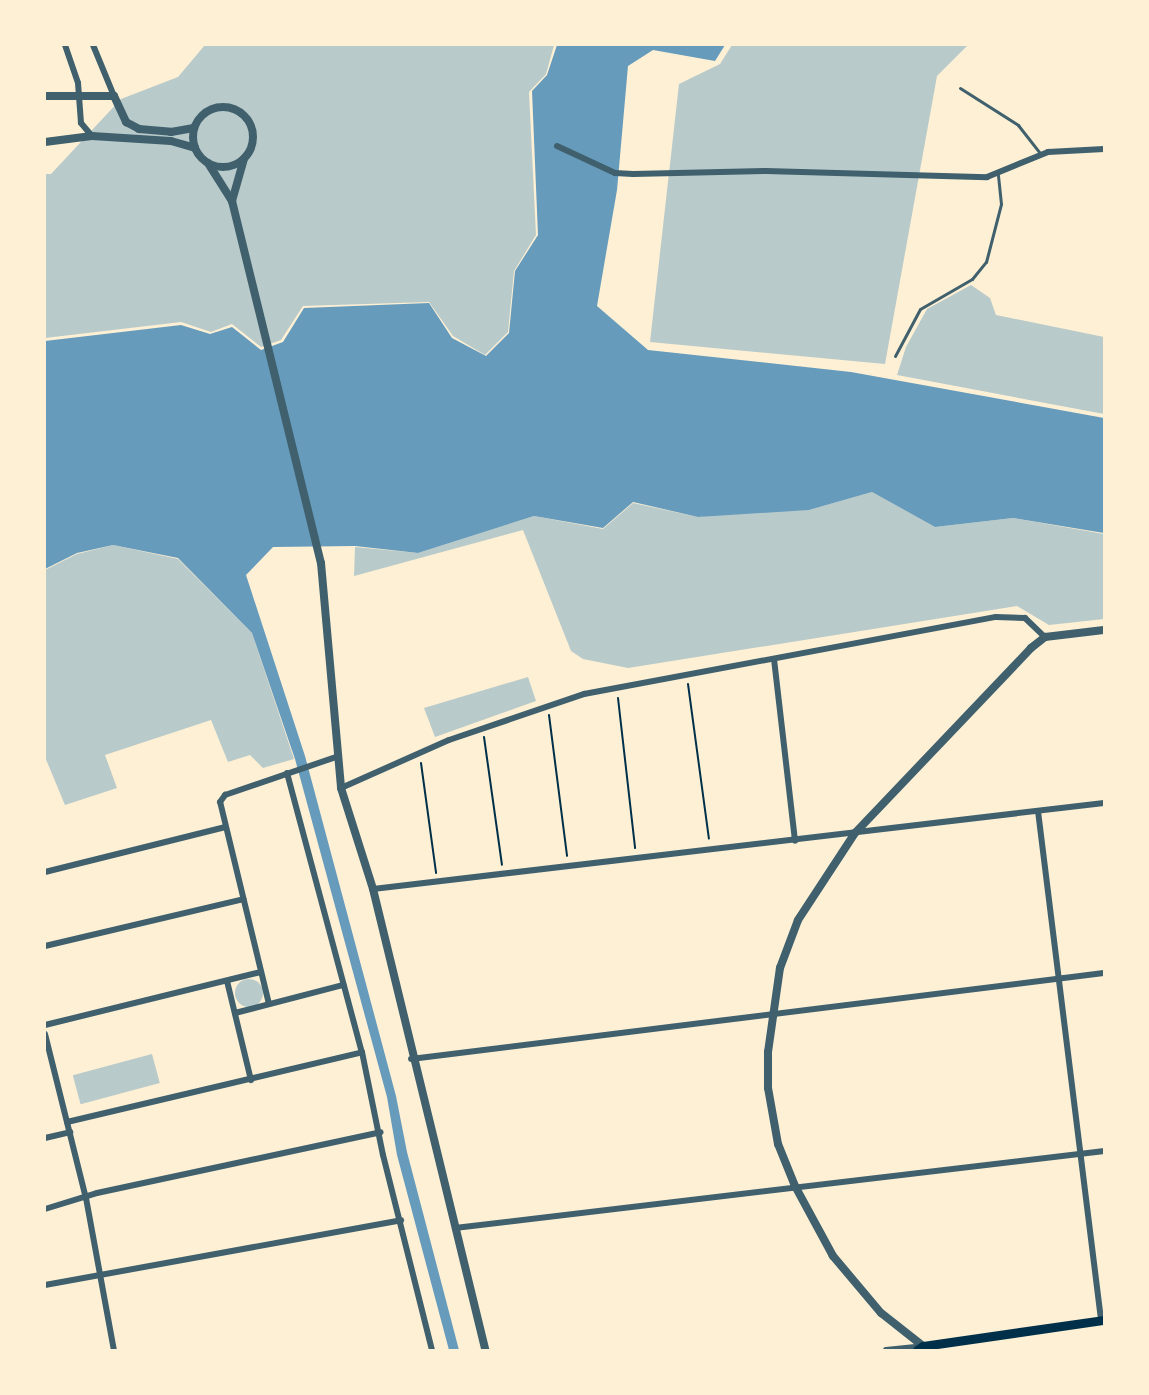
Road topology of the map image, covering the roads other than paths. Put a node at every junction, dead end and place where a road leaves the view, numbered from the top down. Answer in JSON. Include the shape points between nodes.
{"nodes":[{"id":1,"x":65,"y":45,"type":"edge"},
{"id":2,"x":93,"y":45,"type":"edge"},
{"id":3,"x":960,"y":88,"type":"dead end"},
{"id":4,"x":45,"y":96,"type":"edge"},
{"id":5,"x":79,"y":96,"type":"junction"},
{"id":6,"x":114,"y":96,"type":"junction"},
{"id":7,"x":194,"y":128,"type":"junction"},
{"id":8,"x":92,"y":136,"type":"junction"},
{"id":9,"x":45,"y":142,"type":"edge"},
{"id":10,"x":557,"y":146,"type":"dead end"},
{"id":11,"x":1103,"y":147,"type":"edge"},
{"id":12,"x":195,"y":148,"type":"junction"},
{"id":13,"x":1041,"y":154,"type":"junction"},
{"id":14,"x":245,"y":157,"type":"junction"},
{"id":15,"x":208,"y":163,"type":"junction"},
{"id":16,"x":998,"y":175,"type":"junction"},
{"id":17,"x":232,"y":201,"type":"junction"},
{"id":18,"x":895,"y":356,"type":"dead end"},
{"id":19,"x":1104,"y":630,"type":"edge"},
{"id":20,"x":1045,"y":637,"type":"junction"},
{"id":21,"x":774,"y":659,"type":"junction"},
{"id":22,"x":336,"y":757,"type":"junction"},
{"id":23,"x":287,"y":773,"type":"junction"},
{"id":24,"x":341,"y":788,"type":"junction"},
{"id":25,"x":1104,"y":803,"type":"edge"},
{"id":26,"x":1038,"y":811,"type":"junction"},
{"id":27,"x":225,"y":827,"type":"junction"},
{"id":28,"x":855,"y":833,"type":"junction"},
{"id":29,"x":795,"y":841,"type":"junction"},
{"id":30,"x":45,"y":872,"type":"edge"},
{"id":31,"x":373,"y":890,"type":"junction"},
{"id":32,"x":244,"y":899,"type":"junction"},
{"id":33,"x":45,"y":946,"type":"edge"},
{"id":34,"x":261,"y":972,"type":"junction"},
{"id":35,"x":1104,"y":973,"type":"edge"},
{"id":36,"x":1058,"y":979,"type":"junction"},
{"id":37,"x":227,"y":981,"type":"junction"},
{"id":38,"x":343,"y":985,"type":"junction"},
{"id":39,"x":269,"y":1004,"type":"junction"},
{"id":40,"x":235,"y":1013,"type":"junction"},
{"id":41,"x":770,"y":1017,"type":"junction"},
{"id":42,"x":45,"y":1025,"type":"edge"},
{"id":43,"x":45,"y":1034,"type":"edge"},
{"id":44,"x":362,"y":1052,"type":"junction"},
{"id":45,"x":411,"y":1059,"type":"junction"},
{"id":46,"x":53,"y":1065,"type":"junction"},
{"id":47,"x":45,"y":1067,"type":"edge"},
{"id":48,"x":251,"y":1080,"type":"junction"},
{"id":49,"x":67,"y":1122,"type":"junction"},
{"id":50,"x":70,"y":1132,"type":"junction"},
{"id":51,"x":381,"y":1132,"type":"junction"},
{"id":52,"x":45,"y":1138,"type":"edge"},
{"id":53,"x":1104,"y":1151,"type":"edge"},
{"id":54,"x":1080,"y":1155,"type":"junction"},
{"id":55,"x":795,"y":1185,"type":"junction"},
{"id":56,"x":86,"y":1198,"type":"junction"},
{"id":57,"x":45,"y":1209,"type":"edge"},
{"id":58,"x":400,"y":1220,"type":"junction"},
{"id":59,"x":455,"y":1228,"type":"junction"},
{"id":60,"x":99,"y":1275,"type":"junction"},
{"id":61,"x":45,"y":1285,"type":"edge"},
{"id":62,"x":1102,"y":1320,"type":"edge"},
{"id":63,"x":923,"y":1349,"type":"edge"},
{"id":64,"x":114,"y":1350,"type":"edge"},
{"id":65,"x":432,"y":1350,"type":"edge"},
{"id":66,"x":485,"y":1350,"type":"edge"},
{"id":67,"x":886,"y":1350,"type":"edge"}],
"edges":[{"from":1,"to":5,"type":"street","via":[[74,66]]},
{"from":2,"to":6,"type":"street"},
{"from":3,"to":13,"type":"lane","via":[[1018,125]]},
{"from":4,"to":5,"type":"street"},
{"from":5,"to":6,"type":"street"},
{"from":5,"to":8,"type":"street","via":[[81,123]]},
{"from":6,"to":7,"type":"street","via":[[126,122],[139,129],[171,132]]},
{"from":7,"to":12,"type":"street"},
{"from":7,"to":14,"type":"street","via":[[212,109],[238,111],[252,132]]},
{"from":8,"to":9,"type":"street"},
{"from":8,"to":12,"type":"street","via":[[171,141]]},
{"from":10,"to":16,"type":"street","via":[[615,172],[633,174],[766,171]]},
{"from":11,"to":13,"type":"street"},
{"from":12,"to":15,"type":"street"},
{"from":13,"to":16,"type":"street"},
{"from":14,"to":15,"type":"street","via":[[228,166]]},
{"from":14,"to":17,"type":"street"},
{"from":15,"to":17,"type":"street"},
{"from":16,"to":18,"type":"lane","via":[[1001,204],[986,262],[972,279],[920,309]]},
{"from":17,"to":22,"type":"street","via":[[321,563]]},
{"from":19,"to":20,"type":"street"},
{"from":20,"to":21,"type":"street","via":[[1025,618],[996,617]]},
{"from":20,"to":28,"type":"street"},
{"from":21,"to":24,"type":"street","via":[[584,694],[483,728]]},
{"from":21,"to":29,"type":"street"},
{"from":22,"to":23,"type":"street"},
{"from":22,"to":24,"type":"street"},
{"from":23,"to":27,"type":"street","via":[[225,795],[220,802]]},
{"from":23,"to":38,"type":"street"},
{"from":24,"to":31,"type":"street"},
{"from":25,"to":26,"type":"street"},
{"from":26,"to":28,"type":"street"},
{"from":26,"to":36,"type":"street"},
{"from":27,"to":30,"type":"street"},
{"from":27,"to":32,"type":"street"},
{"from":28,"to":29,"type":"street"},
{"from":28,"to":41,"type":"street","via":[[798,920],[780,968]]},
{"from":29,"to":31,"type":"street"},
{"from":31,"to":45,"type":"street"},
{"from":32,"to":33,"type":"street"},
{"from":32,"to":34,"type":"street"},
{"from":34,"to":37,"type":"street"},
{"from":34,"to":39,"type":"street"},
{"from":35,"to":36,"type":"street"},
{"from":36,"to":41,"type":"street"},
{"from":36,"to":54,"type":"street"},
{"from":37,"to":40,"type":"street"},
{"from":37,"to":42,"type":"street"},
{"from":38,"to":39,"type":"street"},
{"from":38,"to":44,"type":"street"},
{"from":39,"to":40,"type":"street"},
{"from":40,"to":48,"type":"street"},
{"from":41,"to":45,"type":"street"},
{"from":41,"to":55,"type":"street","via":[[768,1088],[778,1144]]},
{"from":43,"to":46,"type":"street"},
{"from":44,"to":48,"type":"street"},
{"from":44,"to":51,"type":"street"},
{"from":45,"to":59,"type":"street"},
{"from":46,"to":47,"type":"street"},
{"from":46,"to":49,"type":"street"},
{"from":48,"to":49,"type":"street"},
{"from":49,"to":50,"type":"street"},
{"from":50,"to":52,"type":"street"},
{"from":50,"to":56,"type":"street"},
{"from":51,"to":56,"type":"street"},
{"from":51,"to":58,"type":"street"},
{"from":53,"to":54,"type":"street"},
{"from":54,"to":55,"type":"street"},
{"from":54,"to":62,"type":"street"},
{"from":55,"to":59,"type":"street"},
{"from":55,"to":63,"type":"street","via":[[849,1278],[881,1313]]},
{"from":56,"to":57,"type":"street"},
{"from":56,"to":60,"type":"street"},
{"from":58,"to":60,"type":"street"},
{"from":58,"to":65,"type":"street"},
{"from":59,"to":66,"type":"street"},
{"from":60,"to":61,"type":"street"},
{"from":60,"to":64,"type":"street"},
{"from":62,"to":63,"type":"main road"},
{"from":63,"to":67,"type":"street"}]}
